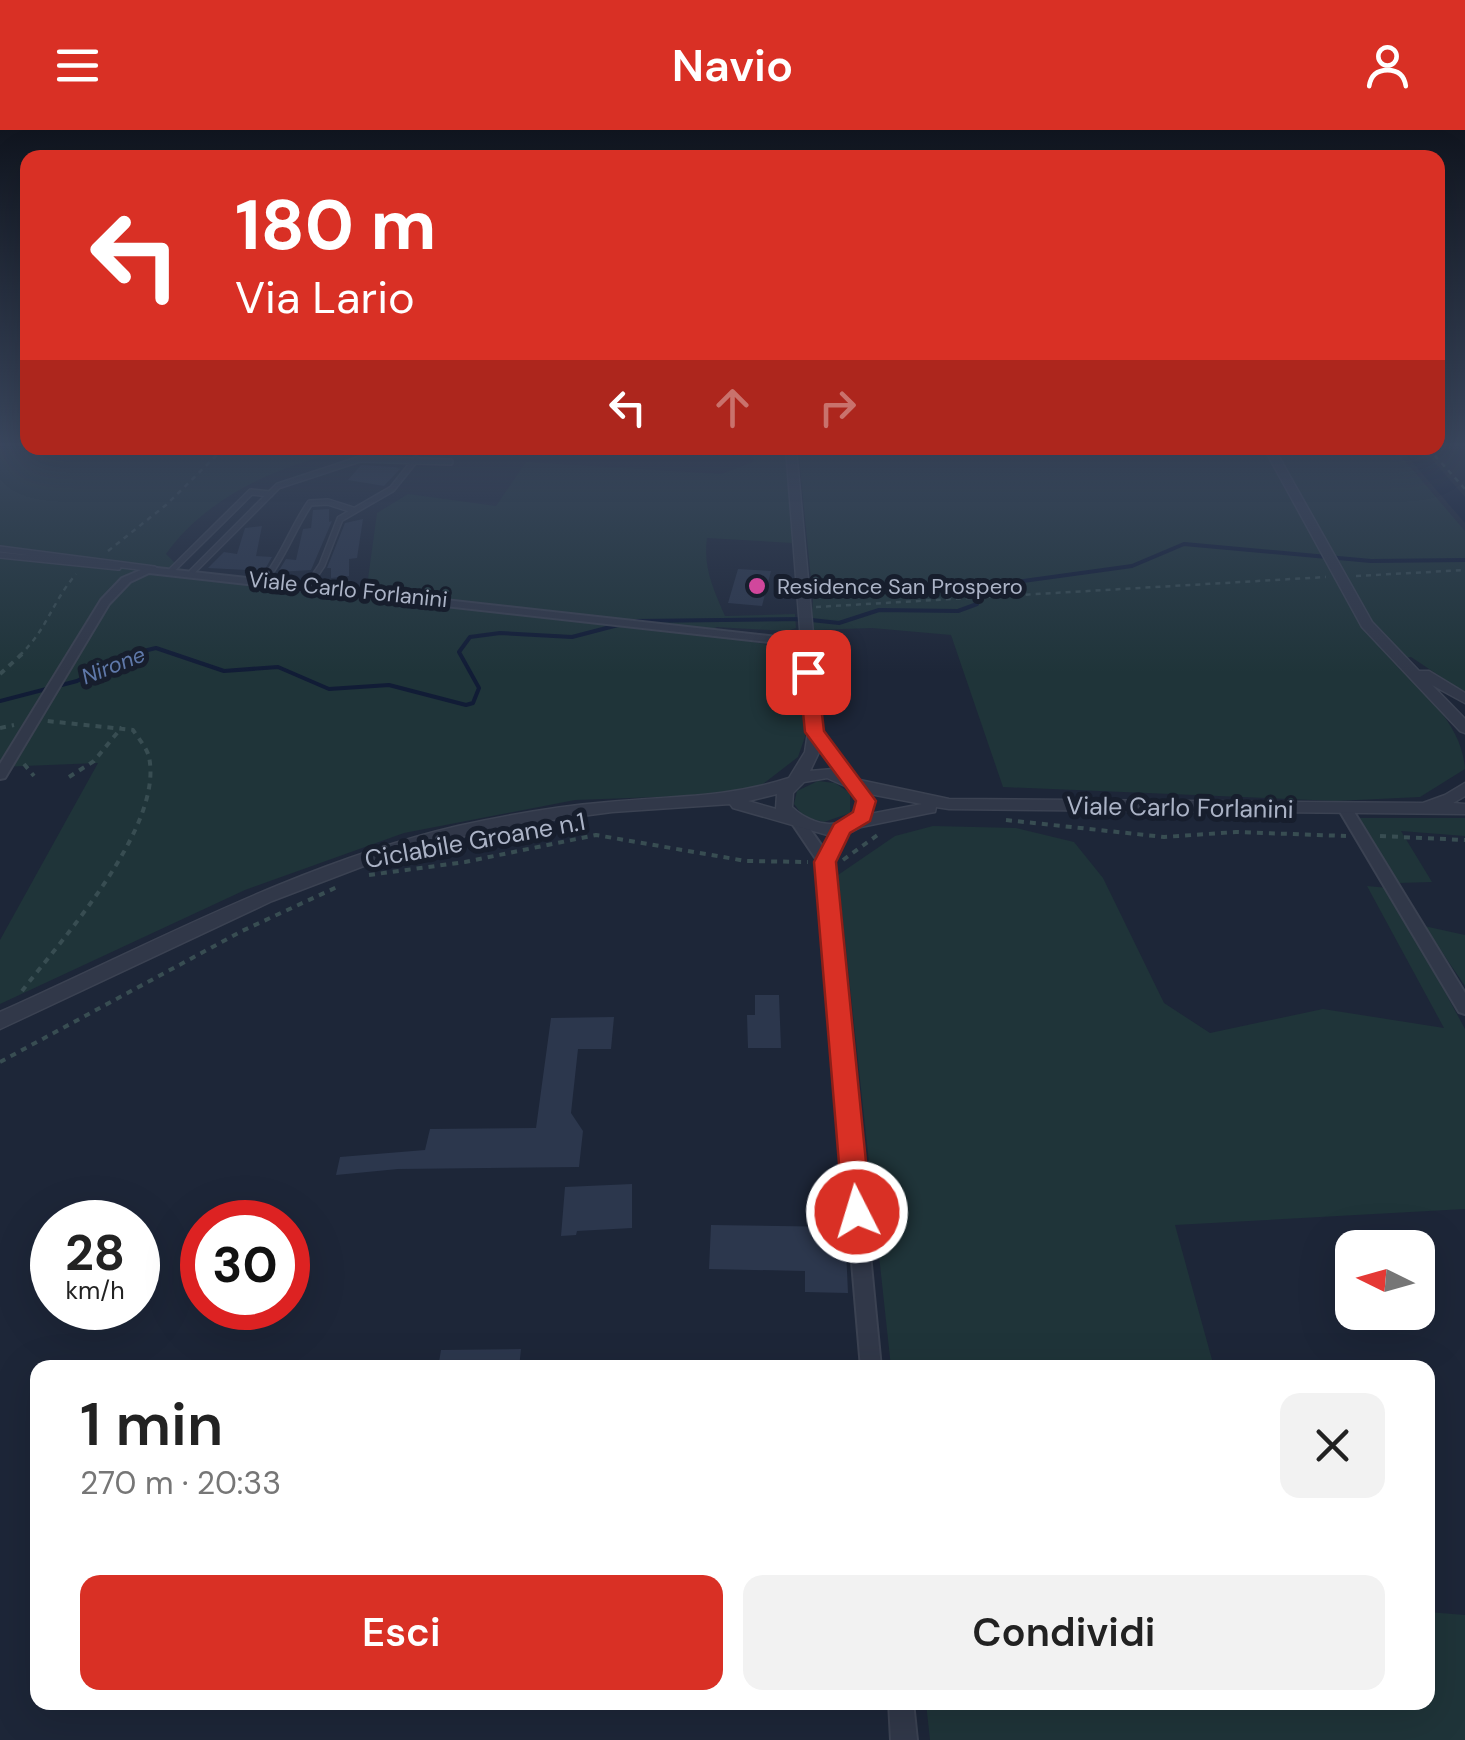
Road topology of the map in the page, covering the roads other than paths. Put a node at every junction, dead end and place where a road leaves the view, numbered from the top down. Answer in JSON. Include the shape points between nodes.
{"nodes":[{"id":1,"x":220,"y":522,"type":"edge"},
{"id":2,"x":242,"y":522,"type":"edge"},
{"id":3,"x":295,"y":522,"type":"edge"},
{"id":4,"x":338,"y":522,"type":"edge"},
{"id":5,"x":796,"y":522,"type":"edge"},
{"id":6,"x":1310,"y":522,"type":"edge"},
{"id":7,"x":198,"y":544,"type":"junction"},
{"id":8,"x":218,"y":546,"type":"junction"},
{"id":9,"x":0,"y":552,"type":"edge"},
{"id":10,"x":155,"y":569,"type":"junction"},
{"id":11,"x":172,"y":570,"type":"junction"},
{"id":12,"x":192,"y":572,"type":"junction"},
{"id":13,"x":264,"y":581,"type":"junction"},
{"id":14,"x":308,"y":586,"type":"junction"},
{"id":15,"x":805,"y":643,"type":"junction"},
{"id":16,"x":1398,"y":657,"type":"junction"},
{"id":17,"x":1465,"y":699,"type":"edge"},
{"id":18,"x":1465,"y":728,"type":"edge"},
{"id":19,"x":814,"y":732,"type":"junction"},
{"id":20,"x":0,"y":775,"type":"edge"},
{"id":21,"x":795,"y":780,"type":"junction"},
{"id":22,"x":853,"y":783,"type":"junction"},
{"id":23,"x":1465,"y":788,"type":"edge"},
{"id":24,"x":728,"y":802,"type":"junction"},
{"id":25,"x":950,"y":804,"type":"junction"},
{"id":26,"x":1410,"y":808,"type":"junction"},
{"id":27,"x":1465,"y":809,"type":"edge"},
{"id":28,"x":1346,"y":810,"type":"junction"},
{"id":29,"x":796,"y":821,"type":"junction"},
{"id":30,"x":849,"y":826,"type":"junction"},
{"id":31,"x":825,"y":862,"type":"junction"},
{"id":32,"x":1465,"y":1007,"type":"edge"},
{"id":33,"x":0,"y":1021,"type":"edge"},
{"id":34,"x":870,"y":1360,"type":"edge"},
{"id":35,"x":902,"y":1710,"type":"edge"},
{"id":36,"x":904,"y":1740,"type":"edge"}],
"edges":[{"from":1,"to":7,"type":"lane"},
{"from":2,"to":8,"type":"lane"},
{"from":3,"to":13,"type":"lane","via":[[284,557]]},
{"from":4,"to":14,"type":"lane"},
{"from":5,"to":15,"type":"street"},
{"from":6,"to":16,"type":"street","via":[[1368,624]]},
{"from":7,"to":8,"type":"lane"},
{"from":7,"to":11,"type":"lane"},
{"from":8,"to":12,"type":"lane"},
{"from":9,"to":10,"type":"lane"},
{"from":10,"to":11,"type":"street","name":"Viale Carlo Forlanini"},
{"from":10,"to":20,"type":"street","via":[[133,574],[112,592]]},
{"from":11,"to":12,"type":"street","name":"Viale Carlo Forlanini"},
{"from":12,"to":13,"type":"street","name":"Viale Carlo Forlanini"},
{"from":13,"to":14,"type":"street","name":"Viale Carlo Forlanini"},
{"from":14,"to":15,"type":"street","name":"Viale Carlo Forlanini"},
{"from":15,"to":19,"type":"street"},
{"from":16,"to":17,"type":"street"},
{"from":16,"to":18,"type":"street"},
{"from":19,"to":21,"type":"street","via":[[812,752]]},
{"from":19,"to":22,"type":"street"},
{"from":21,"to":22,"type":"street","via":[[828,773]]},
{"from":21,"to":24,"type":"street"},
{"from":21,"to":29,"type":"street","via":[[782,800]]},
{"from":22,"to":25,"type":"street","name":"Viale Carlo Forlanini"},
{"from":22,"to":30,"type":"street","via":[[866,801]]},
{"from":23,"to":26,"type":"street","name":"Viale Carlo Forlanini","via":[[1450,799]]},
{"from":24,"to":29,"type":"street"},
{"from":24,"to":33,"type":"street","via":[[525,817],[387,852],[250,902]]},
{"from":25,"to":28,"type":"street","name":"Viale Carlo Forlanini"},
{"from":25,"to":30,"type":"street","name":"Viale Carlo Forlanini"},
{"from":26,"to":27,"type":"street","name":"Viale Carlo Forlanini"},
{"from":26,"to":28,"type":"street","name":"Viale Carlo Forlanini"},
{"from":28,"to":32,"type":"street"},
{"from":29,"to":30,"type":"street"},
{"from":29,"to":31,"type":"street"},
{"from":30,"to":31,"type":"street"},
{"from":31,"to":34,"type":"street"},
{"from":35,"to":36,"type":"street"}]}
